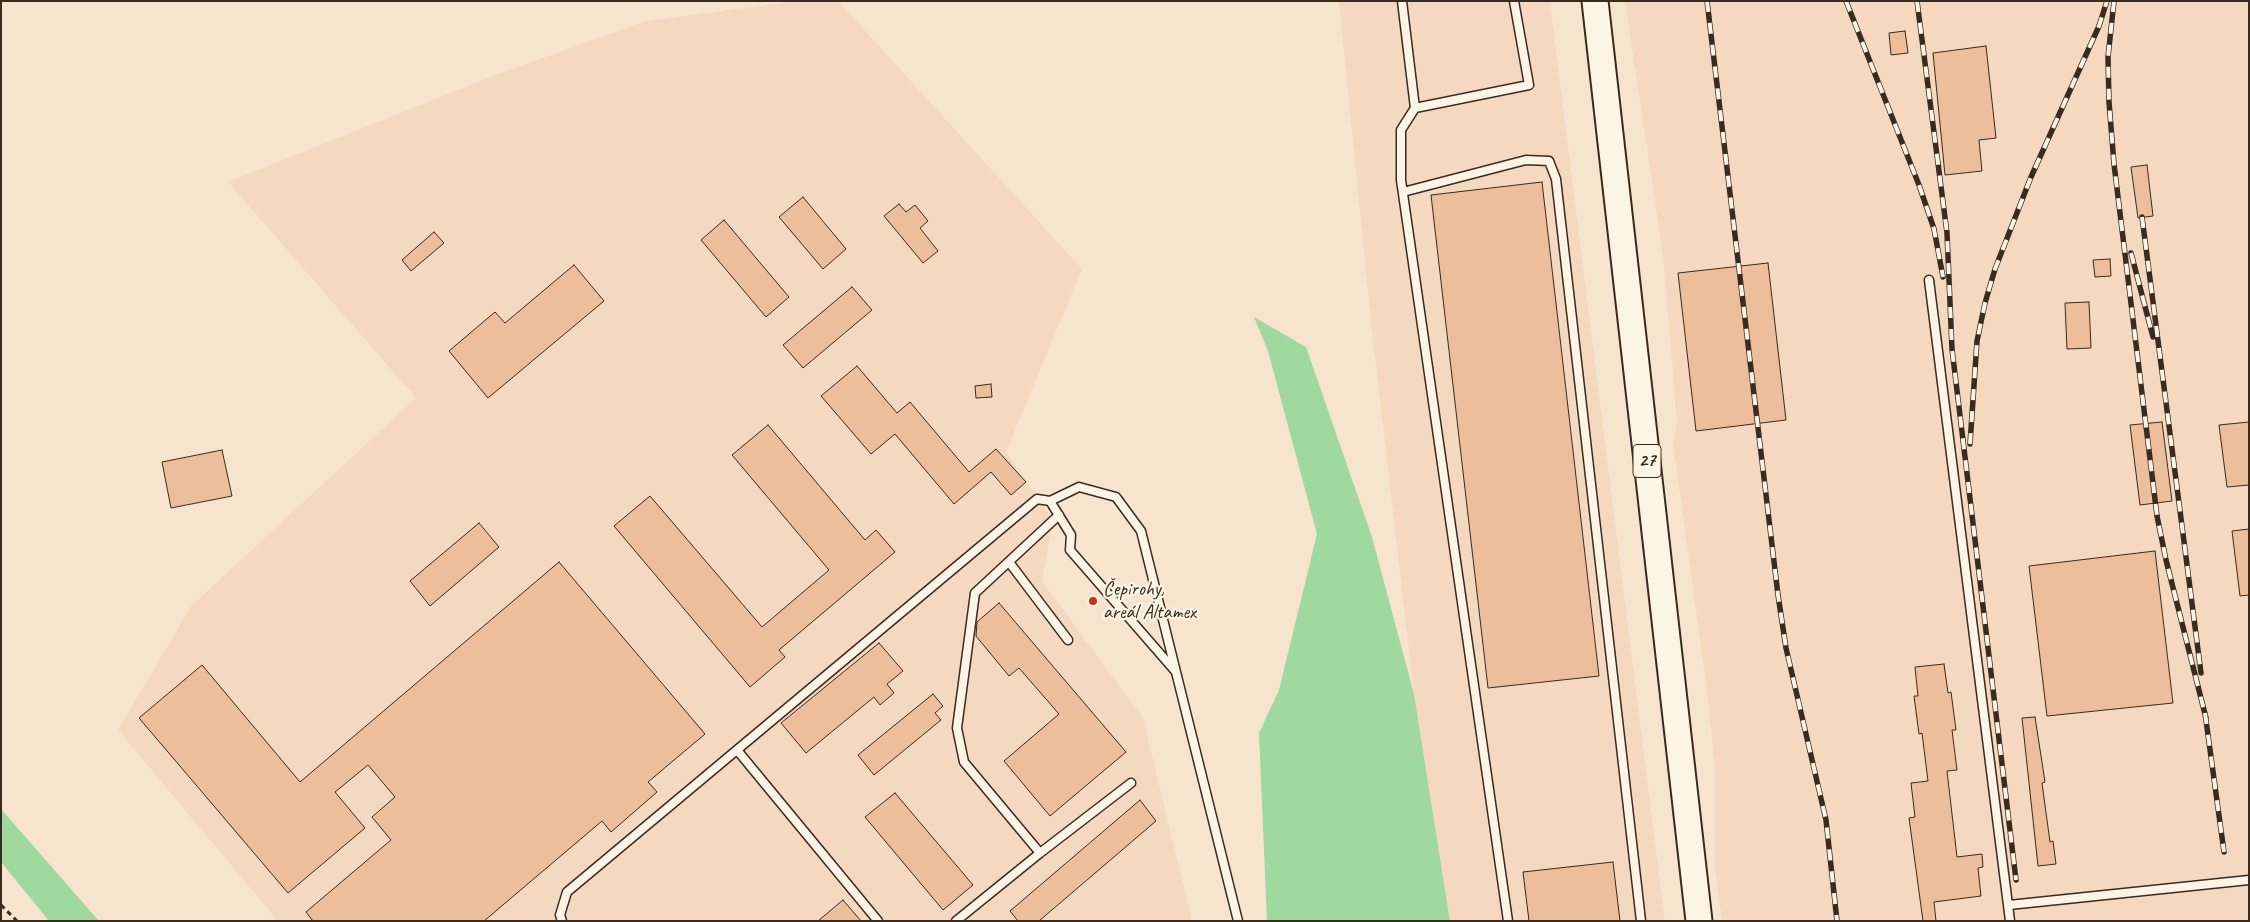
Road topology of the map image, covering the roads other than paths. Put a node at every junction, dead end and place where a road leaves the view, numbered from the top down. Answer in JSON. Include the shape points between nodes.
{"nodes":[{"id":1,"x":1402,"y":1,"type":"edge"},
{"id":2,"x":1514,"y":1,"type":"edge"},
{"id":3,"x":1595,"y":1,"type":"edge"},
{"id":4,"x":1415,"y":108,"type":"junction"},
{"id":5,"x":1403,"y":192,"type":"junction"},
{"id":6,"x":1929,"y":280,"type":"dead end"},
{"id":7,"x":1050,"y":502,"type":"junction"},
{"id":8,"x":1058,"y":515,"type":"junction"},
{"id":9,"x":1009,"y":562,"type":"junction"},
{"id":10,"x":1068,"y":640,"type":"dead end"},
{"id":11,"x":1176,"y":672,"type":"junction"},
{"id":12,"x":737,"y":750,"type":"junction"},
{"id":13,"x":1131,"y":783,"type":"dead end"},
{"id":14,"x":1040,"y":853,"type":"junction"},
{"id":15,"x":2249,"y":880,"type":"edge"},
{"id":16,"x":2009,"y":905,"type":"junction"},
{"id":17,"x":562,"y":921,"type":"edge"},
{"id":18,"x":878,"y":921,"type":"edge"},
{"id":19,"x":956,"y":921,"type":"edge"},
{"id":20,"x":1238,"y":921,"type":"edge"},
{"id":21,"x":1508,"y":921,"type":"edge"},
{"id":22,"x":1642,"y":921,"type":"edge"},
{"id":23,"x":1699,"y":921,"type":"edge"},
{"id":24,"x":2010,"y":921,"type":"edge"}],
"edges":[{"from":1,"to":4,"type":"lane"},
{"from":2,"to":4,"type":"lane","via":[[1529,85]]},
{"from":3,"to":23,"type":"main road","number":"27"},
{"from":4,"to":5,"type":"lane","via":[[1401,130]]},
{"from":5,"to":21,"type":"lane"},
{"from":5,"to":22,"type":"lane","via":[[1526,160],[1549,161],[1556,179]]},
{"from":6,"to":16,"type":"lane"},
{"from":7,"to":8,"type":"lane"},
{"from":7,"to":11,"type":"lane","via":[[1078,487],[1116,498],[1141,531]]},
{"from":7,"to":12,"type":"lane","via":[[1037,499]]},
{"from":8,"to":9,"type":"lane"},
{"from":8,"to":11,"type":"lane","via":[[1071,535],[1070,550]]},
{"from":9,"to":10,"type":"lane"},
{"from":9,"to":14,"type":"lane","via":[[975,593],[957,728],[964,762]]},
{"from":11,"to":20,"type":"lane"},
{"from":12,"to":17,"type":"lane","via":[[567,892],[560,915]]},
{"from":12,"to":18,"type":"lane"},
{"from":13,"to":14,"type":"lane"},
{"from":14,"to":19,"type":"lane"},
{"from":15,"to":16,"type":"lane"},
{"from":16,"to":24,"type":"lane"}]}
